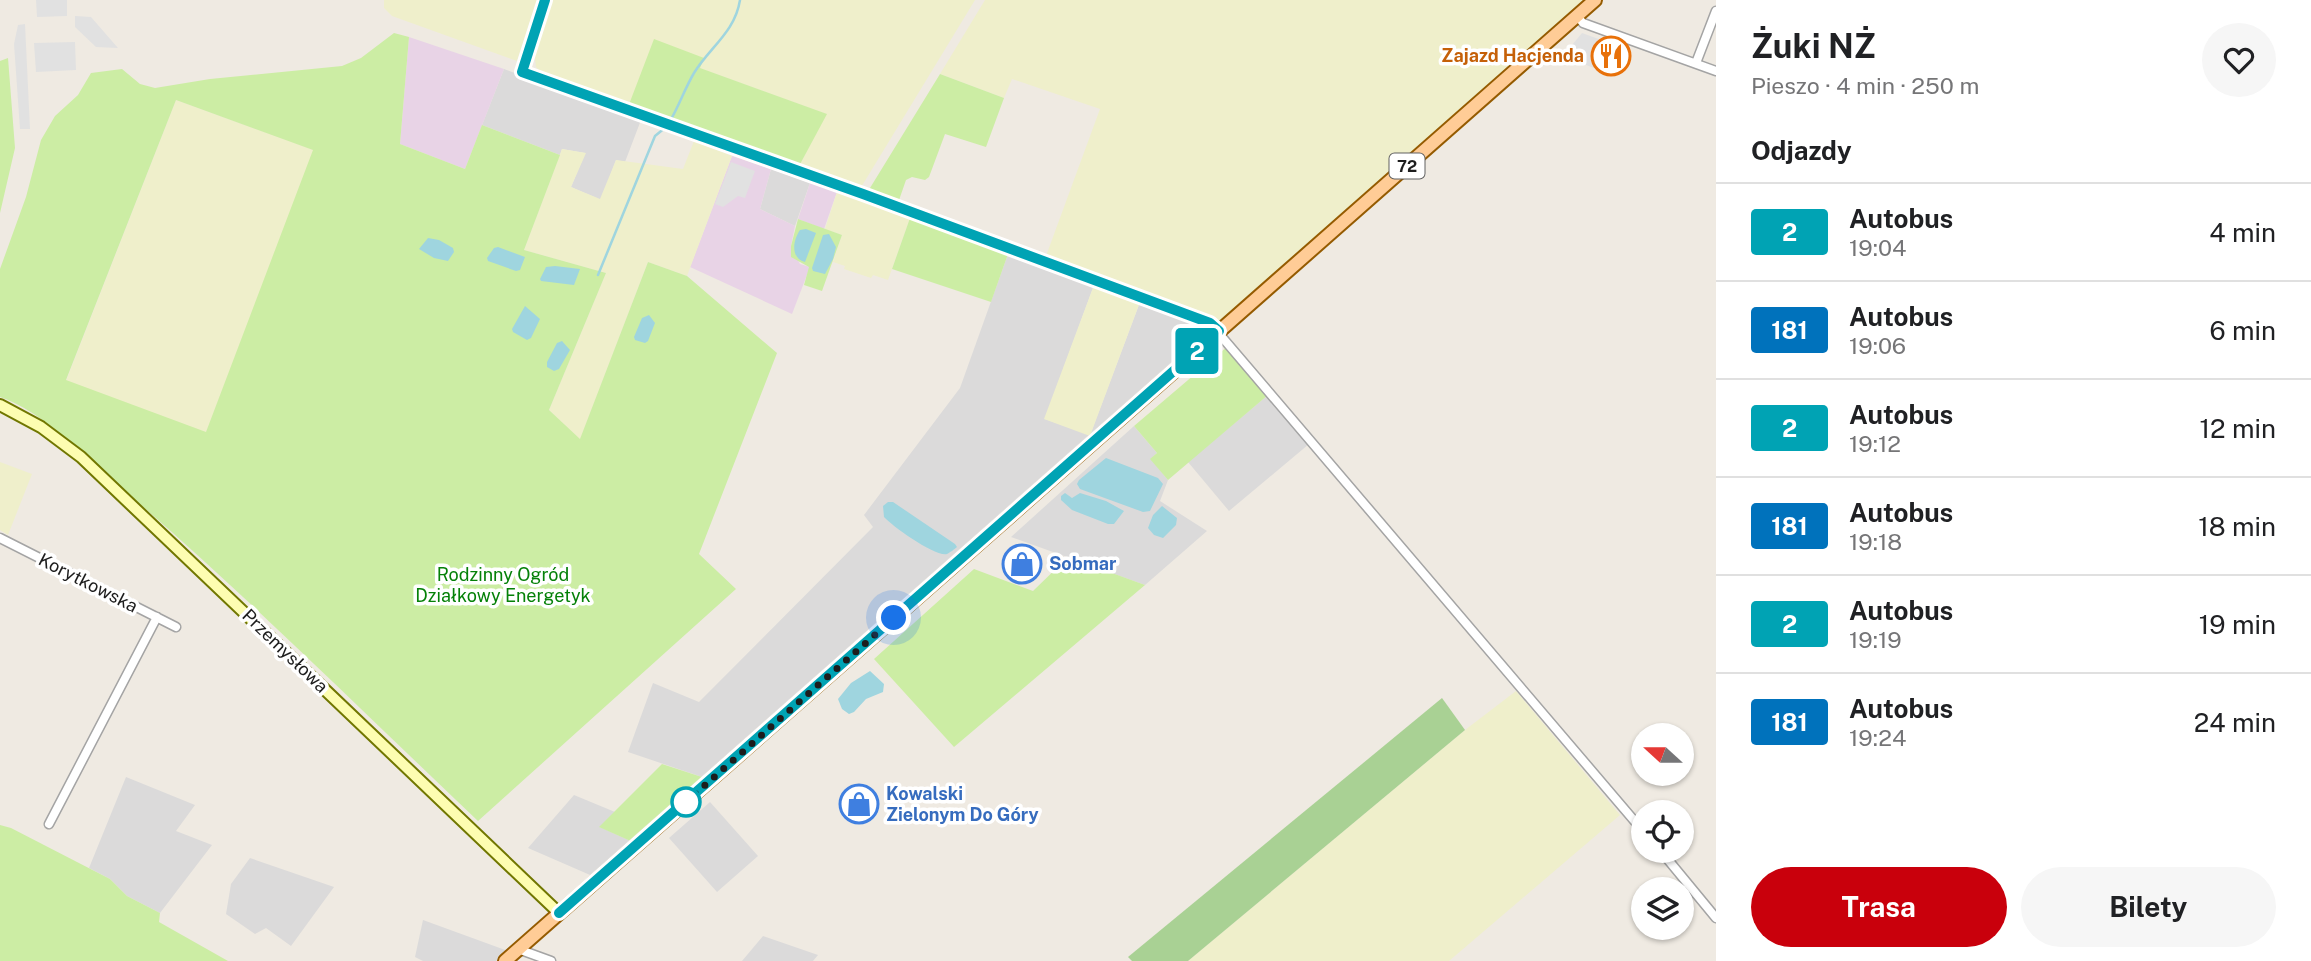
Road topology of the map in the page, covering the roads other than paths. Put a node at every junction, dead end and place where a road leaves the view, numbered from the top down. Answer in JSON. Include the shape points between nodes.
{"nodes":[{"id":1,"x":545,"y":0,"type":"edge"},
{"id":2,"x":1595,"y":0,"type":"edge"},
{"id":3,"x":1716,"y":11,"type":"edge"},
{"id":4,"x":1577,"y":16,"type":"junction"},
{"id":5,"x":1696,"y":63,"type":"junction"},
{"id":6,"x":1716,"y":71,"type":"edge"},
{"id":7,"x":1219,"y":331,"type":"junction"},
{"id":8,"x":0,"y":405,"type":"edge"},
{"id":9,"x":0,"y":538,"type":"edge"},
{"id":10,"x":157,"y":617,"type":"junction"},
{"id":11,"x":176,"y":627,"type":"dead end"},
{"id":12,"x":1631,"y":817,"type":"edge"},
{"id":13,"x":49,"y":824,"type":"dead end"},
{"id":14,"x":1671,"y":863,"type":"edge"},
{"id":15,"x":559,"y":913,"type":"junction"},
{"id":16,"x":1716,"y":918,"type":"edge"},
{"id":17,"x":518,"y":949,"type":"junction"},
{"id":18,"x":505,"y":961,"type":"edge"},
{"id":19,"x":551,"y":961,"type":"edge"}],
"edges":[{"from":1,"to":7,"type":"street","via":[[522,72],[1090,278],[1210,323]]},
{"from":2,"to":4,"type":"main road","number":"72"},
{"from":3,"to":5,"type":"street"},
{"from":4,"to":5,"type":"street","via":[[1583,23]]},
{"from":4,"to":7,"type":"main road","number":"72"},
{"from":5,"to":6,"type":"street"},
{"from":7,"to":12,"type":"street"},
{"from":7,"to":15,"type":"main road","number":"72"},
{"from":8,"to":15,"type":"main road","name":"Przemysłowa","via":[[41,427],[80,457]]},
{"from":9,"to":10,"type":"street","name":"Korytkowska"},
{"from":10,"to":11,"type":"street","name":"Korytkowska"},
{"from":10,"to":13,"type":"street"},
{"from":14,"to":16,"type":"street"},
{"from":15,"to":17,"type":"main road","number":"72"},
{"from":17,"to":18,"type":"main road","number":"72"},
{"from":17,"to":19,"type":"street"}]}
